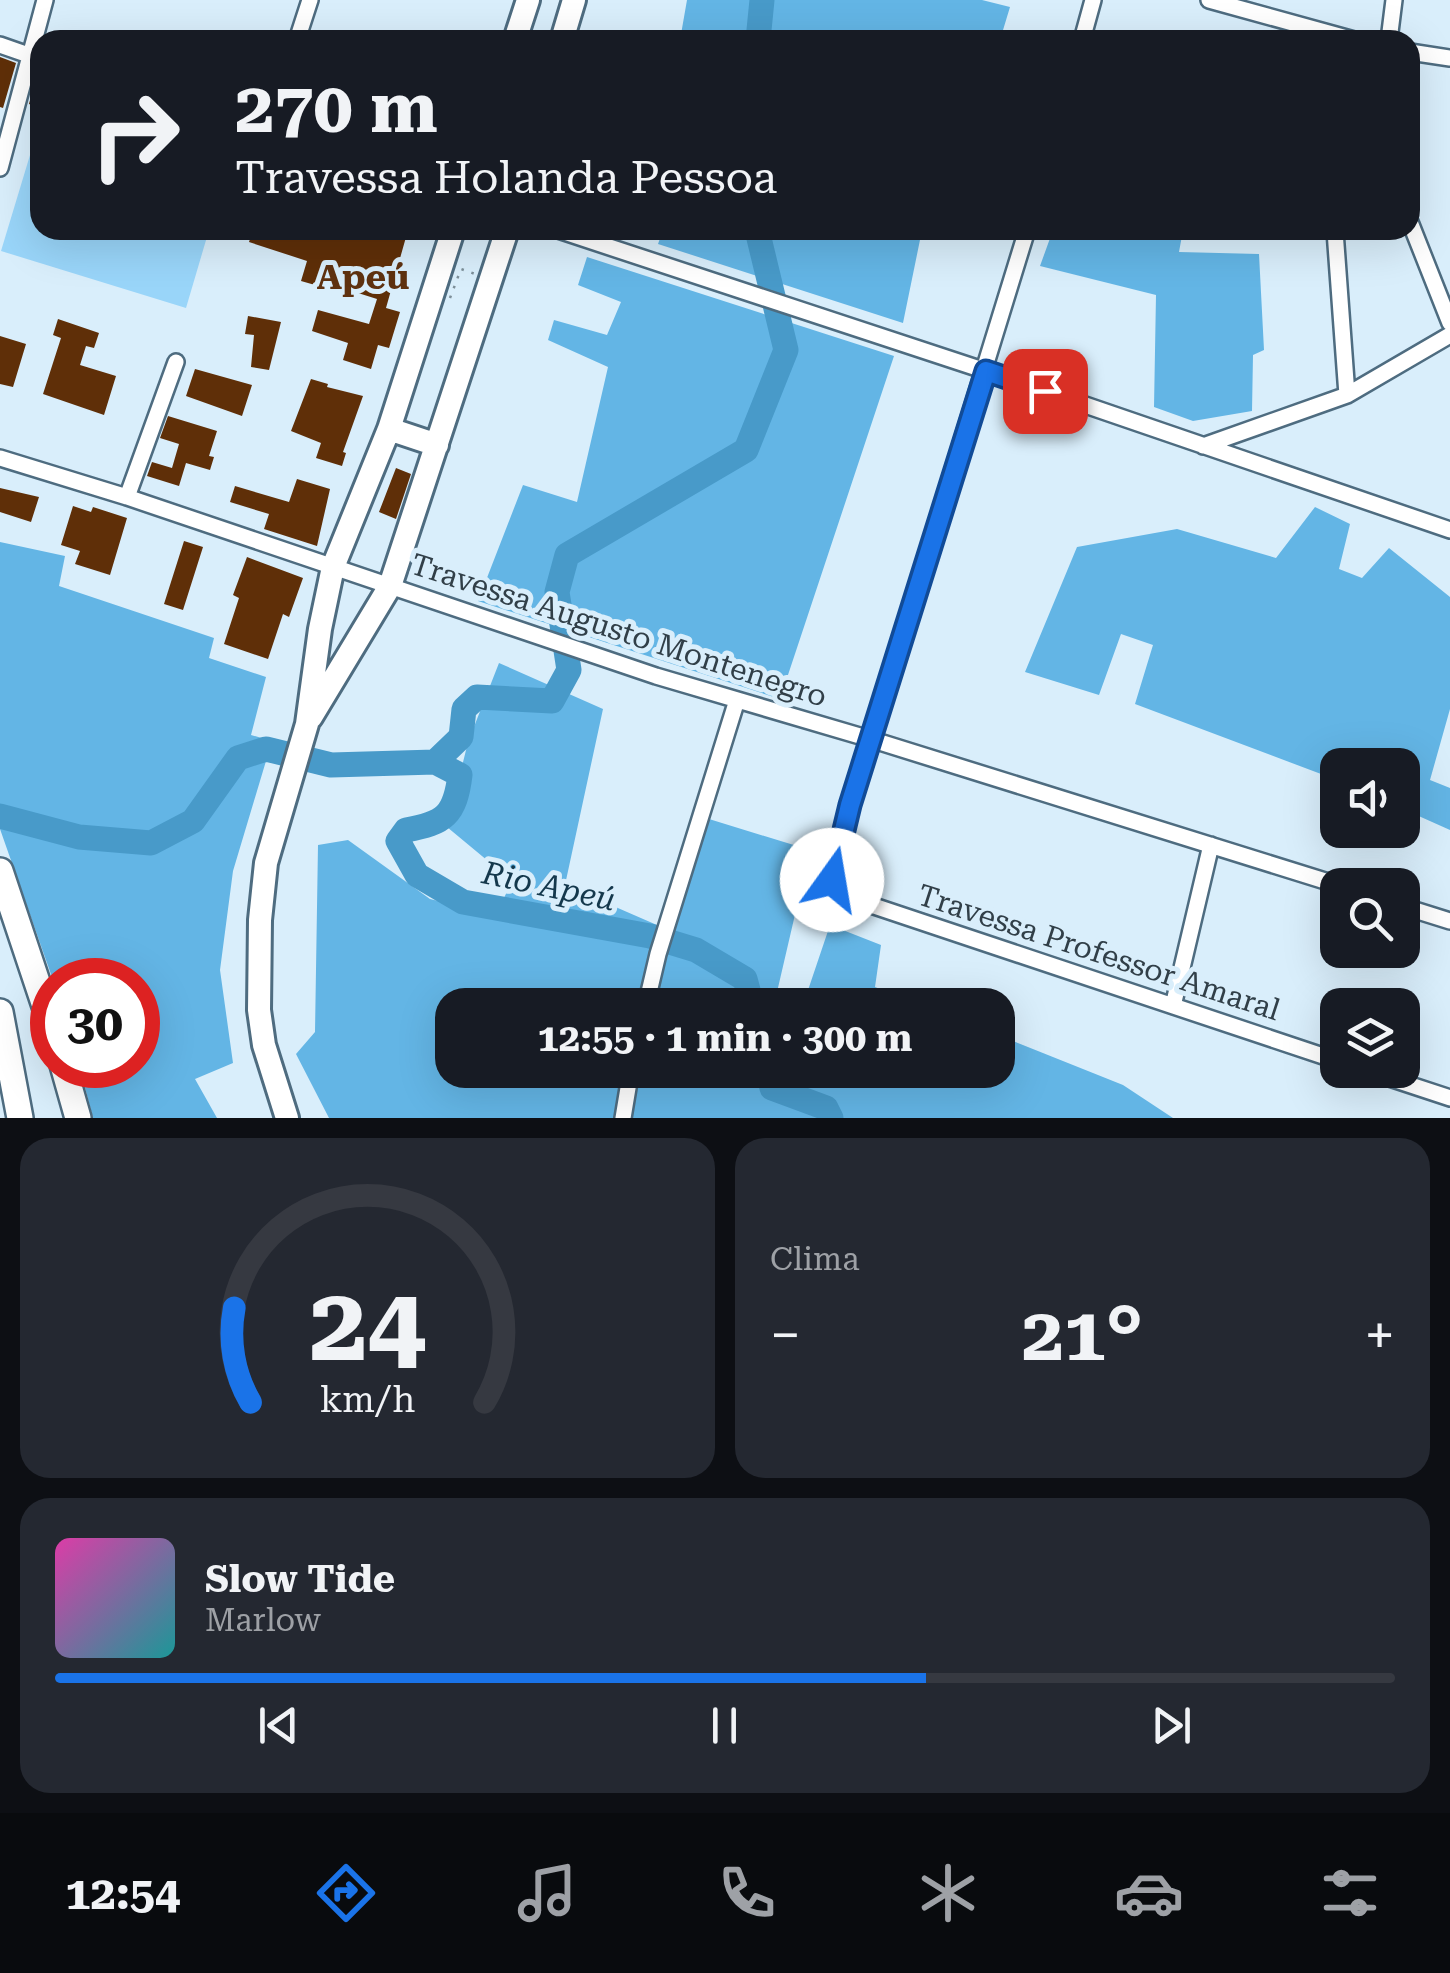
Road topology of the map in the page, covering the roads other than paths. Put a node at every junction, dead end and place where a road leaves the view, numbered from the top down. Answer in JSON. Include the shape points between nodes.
{"nodes":[{"id":1,"x":45,"y":0,"type":"edge"},
{"id":2,"x":310,"y":0,"type":"edge"},
{"id":3,"x":528,"y":0,"type":"edge"},
{"id":4,"x":574,"y":0,"type":"edge"},
{"id":5,"x":1093,"y":0,"type":"edge"},
{"id":6,"x":1209,"y":0,"type":"edge"},
{"id":7,"x":1394,"y":0,"type":"edge"},
{"id":8,"x":1256,"y":6,"type":"edge"},
{"id":9,"x":39,"y":30,"type":"edge"},
{"id":10,"x":300,"y":30,"type":"edge"},
{"id":11,"x":518,"y":30,"type":"edge"},
{"id":12,"x":565,"y":30,"type":"edge"},
{"id":13,"x":1085,"y":30,"type":"edge"},
{"id":14,"x":1325,"y":30,"type":"edge"},
{"id":15,"x":1390,"y":30,"type":"edge"},
{"id":16,"x":0,"y":45,"type":"edge"},
{"id":17,"x":1420,"y":54,"type":"edge"},
{"id":18,"x":30,"y":55,"type":"edge"},
{"id":19,"x":1450,"y":58,"type":"edge"},
{"id":20,"x":30,"y":69,"type":"edge"},
{"id":21,"x":0,"y":168,"type":"edge"},
{"id":22,"x":450,"y":240,"type":"edge"},
{"id":23,"x":504,"y":240,"type":"edge"},
{"id":24,"x":588,"y":240,"type":"edge"},
{"id":25,"x":1023,"y":240,"type":"edge"},
{"id":26,"x":1336,"y":240,"type":"edge"},
{"id":27,"x":1417,"y":240,"type":"edge"},
{"id":28,"x":1450,"y":323,"type":"edge"},
{"id":29,"x":1450,"y":335,"type":"edge"},
{"id":30,"x":176,"y":362,"type":"dead end"},
{"id":31,"x":986,"y":371,"type":"junction"},
{"id":32,"x":1347,"y":395,"type":"junction"},
{"id":33,"x":389,"y":429,"type":"junction"},
{"id":34,"x":437,"y":444,"type":"junction"},
{"id":35,"x":1203,"y":446,"type":"junction"},
{"id":36,"x":0,"y":458,"type":"edge"},
{"id":37,"x":128,"y":496,"type":"junction"},
{"id":38,"x":1450,"y":530,"type":"edge"},
{"id":39,"x":334,"y":567,"type":"junction"},
{"id":40,"x":390,"y":586,"type":"junction"},
{"id":41,"x":737,"y":700,"type":"junction"},
{"id":42,"x":305,"y":732,"type":"junction"},
{"id":43,"x":870,"y":739,"type":"junction"},
{"id":44,"x":1211,"y":844,"type":"junction"},
{"id":45,"x":0,"y":871,"type":"edge"},
{"id":46,"x":1320,"y":879,"type":"edge"},
{"id":47,"x":1420,"y":912,"type":"edge"},
{"id":48,"x":1450,"y":921,"type":"edge"},
{"id":49,"x":30,"y":961,"type":"edge"},
{"id":50,"x":650,"y":988,"type":"edge"},
{"id":51,"x":1173,"y":1006,"type":"junction"},
{"id":52,"x":0,"y":1012,"type":"edge"},
{"id":53,"x":1320,"y":1055,"type":"edge"},
{"id":54,"x":70,"y":1088,"type":"edge"},
{"id":55,"x":628,"y":1088,"type":"edge"},
{"id":56,"x":1420,"y":1088,"type":"edge"},
{"id":57,"x":1450,"y":1098,"type":"edge"},
{"id":58,"x":20,"y":1118,"type":"edge"},
{"id":59,"x":78,"y":1118,"type":"edge"},
{"id":60,"x":287,"y":1118,"type":"edge"},
{"id":61,"x":623,"y":1118,"type":"edge"}],
"edges":[{"from":1,"to":9,"type":"street"},
{"from":2,"to":10,"type":"street"},
{"from":3,"to":11,"type":"main road"},
{"from":4,"to":12,"type":"main road"},
{"from":5,"to":13,"type":"street"},
{"from":6,"to":8,"type":"street"},
{"from":7,"to":15,"type":"street"},
{"from":8,"to":14,"type":"street"},
{"from":16,"to":18,"type":"street"},
{"from":17,"to":19,"type":"street"},
{"from":20,"to":21,"type":"street"},
{"from":22,"to":33,"type":"main road"},
{"from":23,"to":34,"type":"main road"},
{"from":24,"to":31,"type":"street"},
{"from":25,"to":31,"type":"street"},
{"from":26,"to":32,"type":"street"},
{"from":27,"to":28,"type":"street"},
{"from":29,"to":32,"type":"street"},
{"from":30,"to":37,"type":"street"},
{"from":31,"to":35,"type":"street"},
{"from":31,"to":43,"type":"street"},
{"from":32,"to":35,"type":"street"},
{"from":33,"to":34,"type":"main road"},
{"from":33,"to":39,"type":"main road"},
{"from":34,"to":40,"type":"main road"},
{"from":35,"to":38,"type":"street"},
{"from":36,"to":37,"type":"street","name":"Travessa Augusto Montenegro"},
{"from":37,"to":39,"type":"street","name":"Travessa Augusto Montenegro"},
{"from":39,"to":40,"type":"street","name":"Travessa Augusto Montenegro"},
{"from":39,"to":42,"type":"main road"},
{"from":40,"to":41,"type":"street","name":"Travessa Augusto Montenegro"},
{"from":40,"to":42,"type":"main road"},
{"from":41,"to":43,"type":"street","name":"Travessa Augusto Montenegro"},
{"from":41,"to":50,"type":"street"},
{"from":42,"to":60,"type":"main road","via":[[266,864],[258,974],[264,1044]]},
{"from":43,"to":44,"type":"street","name":"Travessa Augusto Montenegro"},
{"from":43,"to":51,"type":"street","name":"Travessa Professor Amaral","via":[[832,887]]},
{"from":44,"to":46,"type":"street","name":"Travessa Augusto Montenegro"},
{"from":44,"to":51,"type":"street"},
{"from":45,"to":49,"type":"highway"},
{"from":47,"to":48,"type":"street"},
{"from":51,"to":53,"type":"street","name":"Travessa Professor Amaral"},
{"from":52,"to":58,"type":"highway"},
{"from":54,"to":59,"type":"highway"},
{"from":55,"to":61,"type":"street"},
{"from":56,"to":57,"type":"street"}]}
